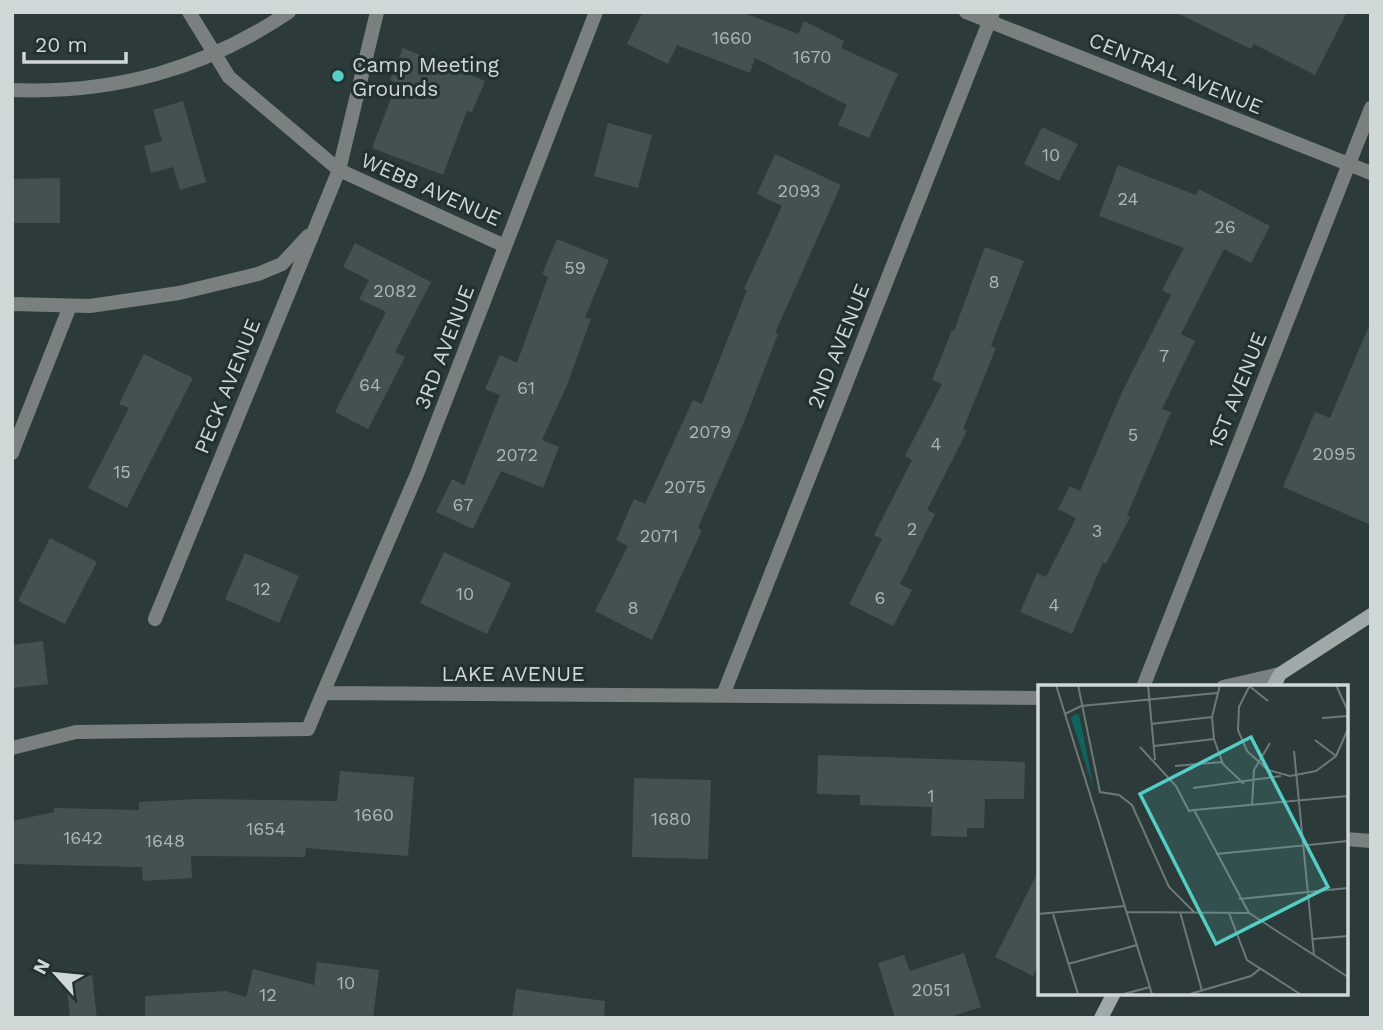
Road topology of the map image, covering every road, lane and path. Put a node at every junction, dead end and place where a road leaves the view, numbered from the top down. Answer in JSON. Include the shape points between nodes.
{"nodes":[{"id":1,"x":189,"y":12,"type":"edge"},
{"id":2,"x":289,"y":12,"type":"edge"},
{"id":3,"x":377,"y":12,"type":"edge"},
{"id":4,"x":596,"y":12,"type":"edge"},
{"id":5,"x":967,"y":12,"type":"edge"},
{"id":6,"x":991,"y":17,"type":"edge"},
{"id":7,"x":215,"y":56,"type":"junction"},
{"id":8,"x":12,"y":90,"type":"edge"},
{"id":9,"x":1371,"y":108,"type":"edge"},
{"id":10,"x":1349,"y":164,"type":"junction"},
{"id":11,"x":339,"y":170,"type":"junction"},
{"id":12,"x":1371,"y":173,"type":"edge"},
{"id":13,"x":315,"y":228,"type":"junction"},
{"id":14,"x":505,"y":246,"type":"junction"},
{"id":15,"x":12,"y":304,"type":"edge"},
{"id":16,"x":70,"y":306,"type":"junction"},
{"id":17,"x":12,"y":453,"type":"edge"},
{"id":18,"x":1371,"y":615,"type":"edge"},
{"id":19,"x":155,"y":619,"type":"dead end"},
{"id":20,"x":1277,"y":680,"type":"edge"},
{"id":21,"x":1144,"y":685,"type":"edge"},
{"id":22,"x":1238,"y":685,"type":"edge"},
{"id":23,"x":323,"y":693,"type":"junction"},
{"id":24,"x":723,"y":695,"type":"junction"},
{"id":25,"x":1038,"y":698,"type":"edge"},
{"id":26,"x":12,"y":748,"type":"edge"},
{"id":27,"x":1348,"y":839,"type":"edge"},
{"id":28,"x":1371,"y":841,"type":"edge"},
{"id":29,"x":1113,"y":995,"type":"edge"},
{"id":30,"x":1101,"y":1018,"type":"edge"}],
"edges":[{"from":1,"to":7,"type":"street","name":"WEBB AVENUE"},
{"from":2,"to":7,"type":"street"},
{"from":3,"to":11,"type":"street","name":"PECK AVENUE"},
{"from":4,"to":14,"type":"street","name":"3RD AVENUE"},
{"from":5,"to":6,"type":"street","name":"CENTRAL AVENUE"},
{"from":6,"to":10,"type":"street","name":"CENTRAL AVENUE"},
{"from":6,"to":24,"type":"street","name":"2ND AVENUE"},
{"from":7,"to":8,"type":"street","via":[[135,80],[88,88]]},
{"from":7,"to":11,"type":"street","name":"WEBB AVENUE","via":[[255,102]]},
{"from":9,"to":10,"type":"street","name":"1ST AVENUE"},
{"from":10,"to":12,"type":"street","name":"CENTRAL AVENUE"},
{"from":10,"to":21,"type":"street","name":"1ST AVENUE"},
{"from":11,"to":13,"type":"street","name":"PECK AVENUE"},
{"from":11,"to":14,"type":"street","name":"WEBB AVENUE"},
{"from":13,"to":16,"type":"street","via":[[282,264],[258,274],[179,293]]},
{"from":13,"to":19,"type":"street","name":"PECK AVENUE"},
{"from":14,"to":23,"type":"street","name":"3RD AVENUE","via":[[417,474]]},
{"from":15,"to":16,"type":"street"},
{"from":16,"to":17,"type":"street"},
{"from":18,"to":20,"type":"street"},
{"from":20,"to":22,"type":"street"},
{"from":23,"to":24,"type":"street","name":"LAKE AVENUE"},
{"from":23,"to":26,"type":"street","via":[[308,729],[76,732]]},
{"from":24,"to":25,"type":"street","name":"LAKE AVENUE"},
{"from":27,"to":28,"type":"street"},
{"from":29,"to":30,"type":"street"}]}
